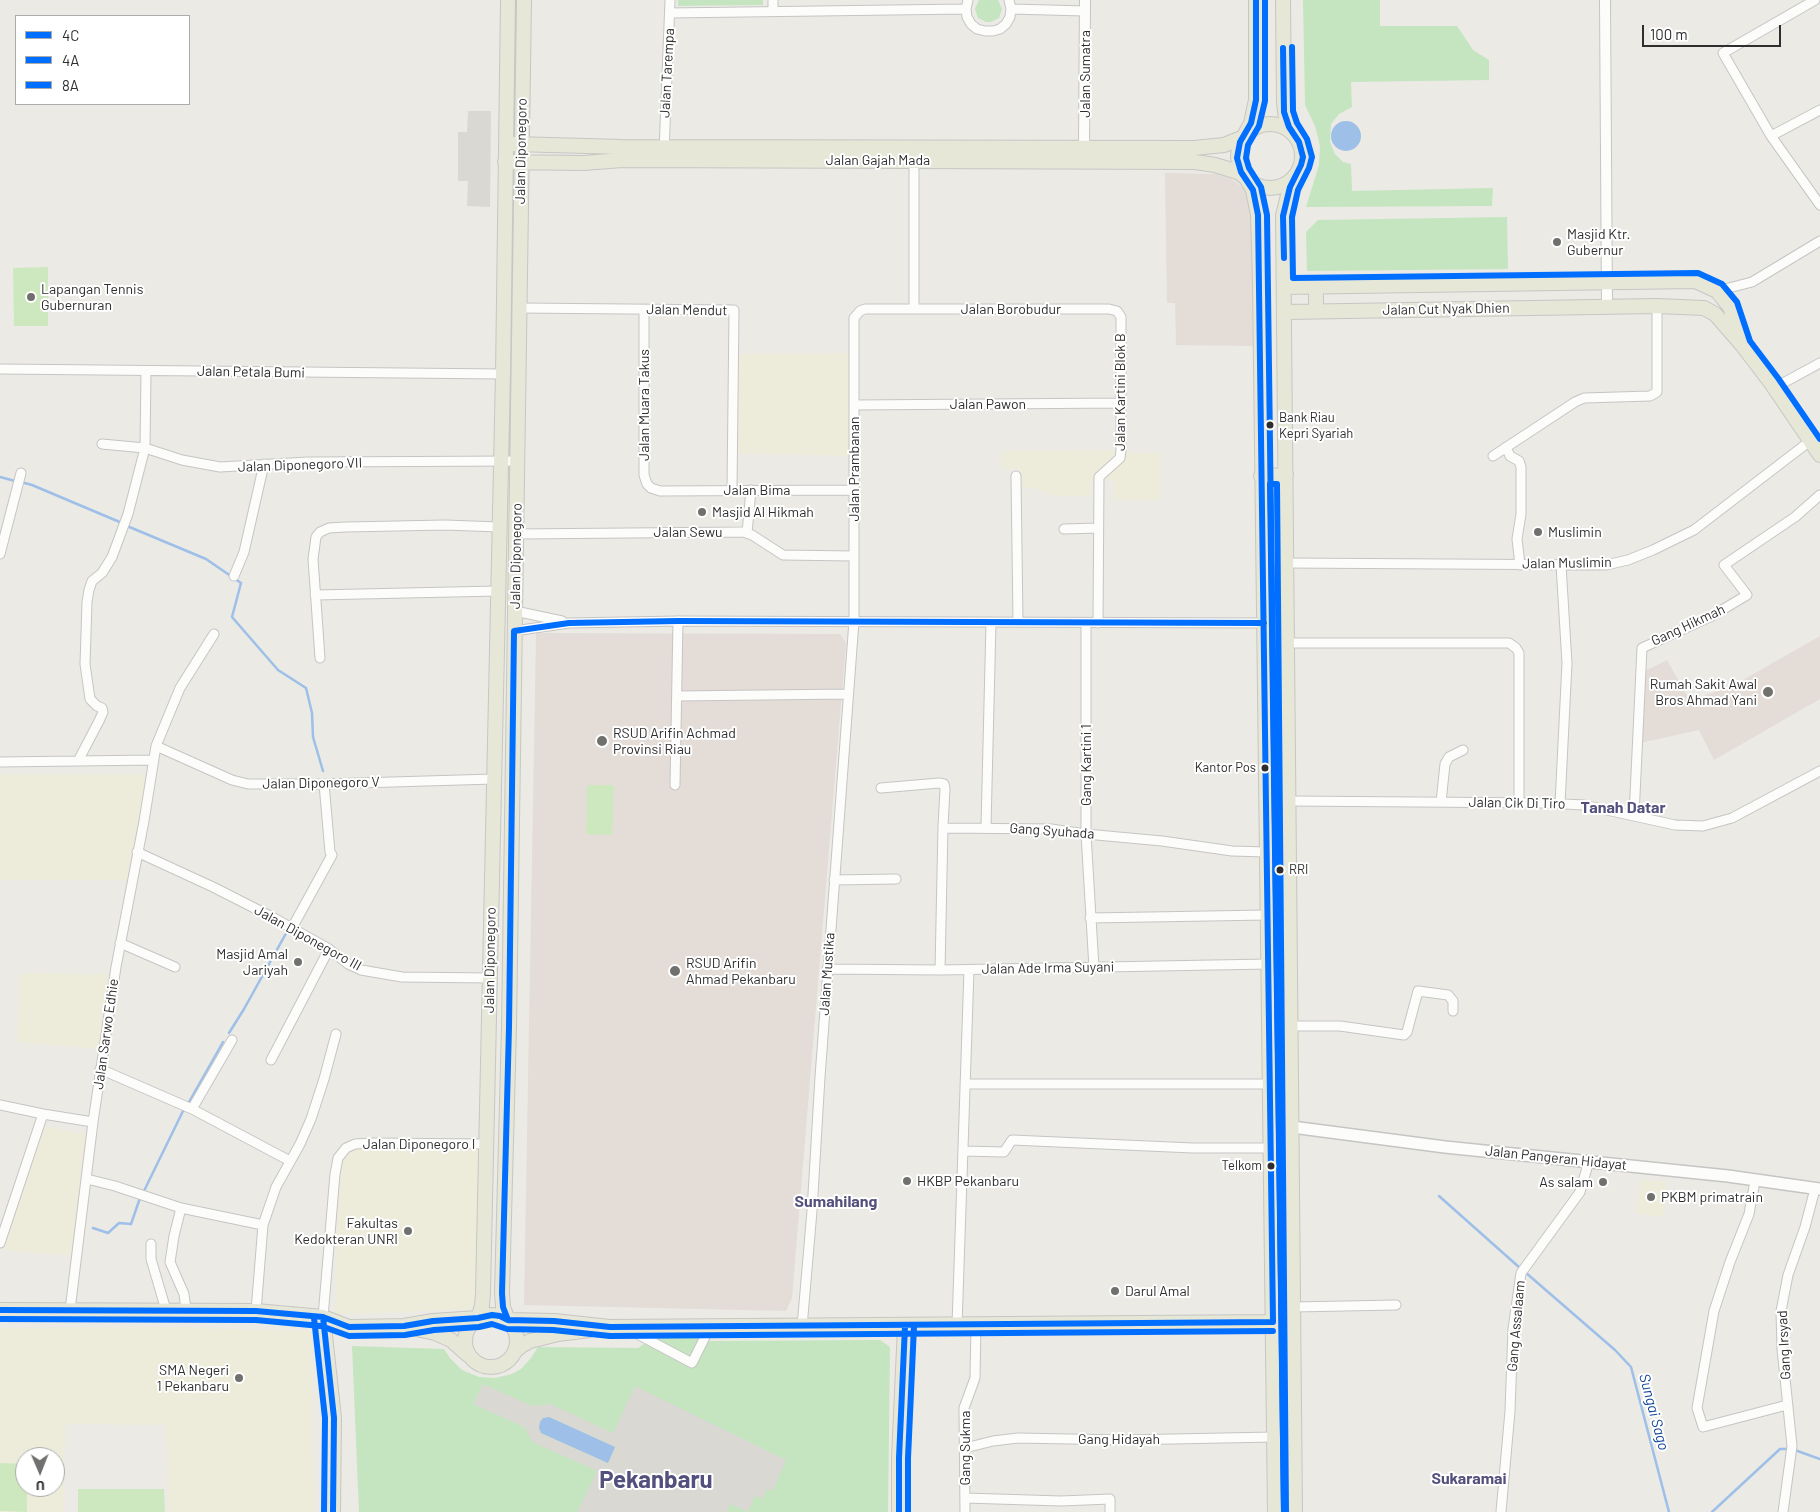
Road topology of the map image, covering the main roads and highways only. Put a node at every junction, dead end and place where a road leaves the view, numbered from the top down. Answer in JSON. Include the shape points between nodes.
{"nodes":[{"id":1,"x":508,"y":0,"type":"edge"},
{"id":2,"x":524,"y":0,"type":"edge"},
{"id":3,"x":1256,"y":0,"type":"edge"},
{"id":4,"x":1283,"y":0,"type":"edge"},
{"id":5,"x":1295,"y":135,"type":"junction"},
{"id":6,"x":1244,"y":137,"type":"junction"},
{"id":7,"x":506,"y":144,"type":"junction"},
{"id":8,"x":521,"y":144,"type":"junction"},
{"id":9,"x":664,"y":153,"type":"junction"},
{"id":10,"x":1034,"y":154,"type":"junction"},
{"id":11,"x":506,"y":162,"type":"junction"},
{"id":12,"x":522,"y":162,"type":"junction"},
{"id":13,"x":1298,"y":173,"type":"junction"},
{"id":14,"x":1246,"y":178,"type":"junction"},
{"id":15,"x":1316,"y":286,"type":"junction"},
{"id":16,"x":1284,"y":287,"type":"junction"},
{"id":17,"x":1316,"y":311,"type":"junction"},
{"id":18,"x":1284,"y":312,"type":"junction"},
{"id":19,"x":1742,"y":345,"type":"junction"},
{"id":20,"x":1820,"y":455,"type":"edge"},
{"id":21,"x":1261,"y":476,"type":"junction"},
{"id":22,"x":1286,"y":476,"type":"junction"},
{"id":23,"x":1291,"y":987,"type":"junction"},
{"id":24,"x":1269,"y":988,"type":"junction"},
{"id":25,"x":1292,"y":1127,"type":"junction"},
{"id":26,"x":1817,"y":1189,"type":"edge"},
{"id":27,"x":0,"y":1310,"type":"edge"},
{"id":28,"x":323,"y":1317,"type":"junction"},
{"id":29,"x":478,"y":1318,"type":"junction"},
{"id":30,"x":508,"y":1320,"type":"junction"},
{"id":31,"x":1273,"y":1322,"type":"junction"},
{"id":32,"x":404,"y":1326,"type":"junction"},
{"id":33,"x":905,"y":1326,"type":"junction"},
{"id":34,"x":616,"y":1327,"type":"junction"},
{"id":35,"x":516,"y":1352,"type":"junction"},
{"id":36,"x":470,"y":1356,"type":"junction"},
{"id":37,"x":333,"y":1512,"type":"edge"},
{"id":38,"x":899,"y":1512,"type":"edge"},
{"id":39,"x":1275,"y":1512,"type":"edge"},
{"id":40,"x":1295,"y":1512,"type":"edge"}],
"edges":[{"from":1,"to":7,"type":"main road","name":"Jalan Diponegoro"},
{"from":2,"to":8,"type":"main road","name":"Jalan Diponegoro"},
{"from":3,"to":6,"type":"main road","via":[[1256,100]]},
{"from":4,"to":5,"type":"main road","via":[[1284,112]]},
{"from":5,"to":6,"type":"main road","via":[[1280,125],[1269,124],[1258,126]]},
{"from":5,"to":13,"type":"main road","via":[[1303,158]]},
{"from":6,"to":10,"type":"main road","name":"Jalan Gajah Mada","via":[[1213,147],[1084,147]]},
{"from":6,"to":14,"type":"main road","via":[[1238,158]]},
{"from":7,"to":8,"type":"main road","name":"Jalan Gajah Mada"},
{"from":7,"to":11,"type":"main road","name":"Jalan Diponegoro"},
{"from":8,"to":9,"type":"main road","name":"Jalan Gajah Mada"},
{"from":8,"to":12,"type":"main road","name":"Jalan Diponegoro"},
{"from":9,"to":10,"type":"main road","name":"Jalan Gajah Mada"},
{"from":9,"to":12,"type":"main road","name":"Jalan Gajah Mada"},
{"from":10,"to":14,"type":"main road","name":"Jalan Gajah Mada","via":[[1195,162],[1226,167]]},
{"from":11,"to":12,"type":"main road","name":"Jalan Gajah Mada"},
{"from":11,"to":29,"type":"main road","name":"Jalan Diponegoro","via":[[483,1294]]},
{"from":12,"to":30,"type":"main road","name":"Jalan Diponegoro","via":[[502,1293]]},
{"from":13,"to":14,"type":"main road","via":[[1278,188],[1261,187]]},
{"from":13,"to":16,"type":"main road","via":[[1290,187],[1283,216]]},
{"from":14,"to":21,"type":"main road","via":[[1253,190],[1258,216]]},
{"from":15,"to":16,"type":"main road","name":"Jalan Cut Nyak Dhien"},
{"from":15,"to":17,"type":"main road"},
{"from":15,"to":19,"type":"main road","name":"Jalan Cut Nyak Dhien","via":[[1695,281],[1717,291],[1730,306]]},
{"from":16,"to":18,"type":"main road"},
{"from":17,"to":18,"type":"main road","name":"Jalan Cut Nyak Dhien"},
{"from":17,"to":19,"type":"main road","name":"Jalan Cut Nyak Dhien","via":[[1704,308],[1715,314]]},
{"from":18,"to":22,"type":"main road"},
{"from":19,"to":20,"type":"main road","name":"Jalan Cut Nyak Dhien"},
{"from":21,"to":22,"type":"main road"},
{"from":21,"to":24,"type":"main road"},
{"from":22,"to":23,"type":"main road"},
{"from":23,"to":24,"type":"main road"},
{"from":23,"to":25,"type":"main road"},
{"from":24,"to":31,"type":"main road"},
{"from":25,"to":26,"type":"main road","name":"Jalan Pangeran Hidayat"},
{"from":25,"to":40,"type":"main road"},
{"from":27,"to":28,"type":"main road","via":[[256,1311]]},
{"from":28,"to":32,"type":"main road","via":[[349,1328]]},
{"from":28,"to":37,"type":"main road","via":[[334,1418]]},
{"from":29,"to":30,"type":"main road","via":[[492,1315]]},
{"from":29,"to":32,"type":"main road"},
{"from":29,"to":36,"type":"main road","via":[[465,1334],[465,1346]]},
{"from":30,"to":34,"type":"main road"},
{"from":30,"to":35,"type":"main road","via":[[516,1332]]},
{"from":31,"to":33,"type":"main road"},
{"from":31,"to":39,"type":"main road"},
{"from":32,"to":36,"type":"main road","via":[[451,1340]]},
{"from":33,"to":34,"type":"main road"},
{"from":33,"to":38,"type":"main road"},
{"from":34,"to":35,"type":"main road","via":[[530,1341]]},
{"from":35,"to":36,"type":"main road","via":[[506,1363],[495,1367],[483,1366]]}]}
